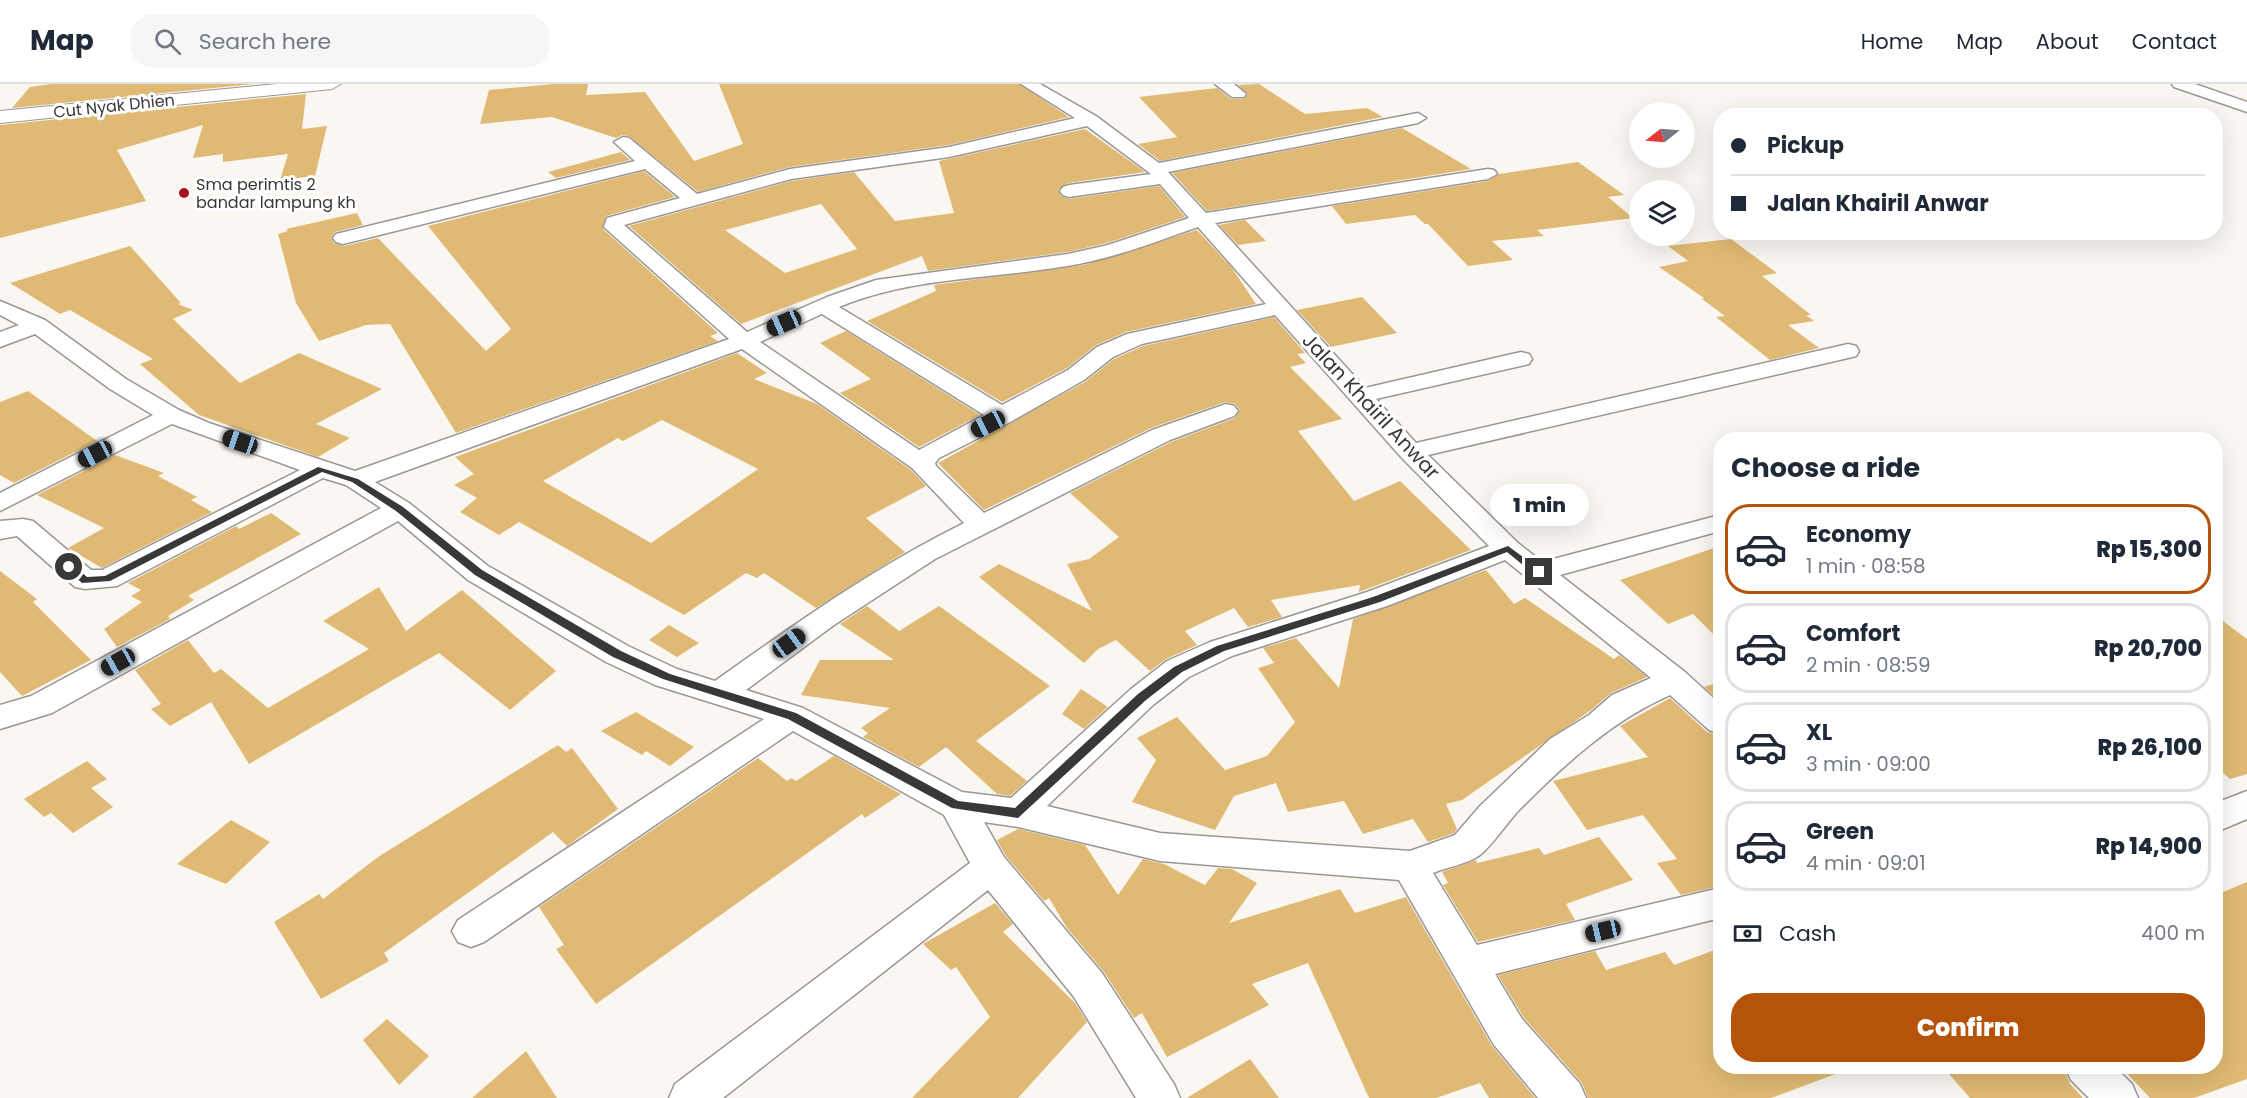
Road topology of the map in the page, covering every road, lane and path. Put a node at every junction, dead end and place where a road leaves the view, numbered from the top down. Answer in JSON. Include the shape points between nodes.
{"nodes":[{"id":1,"x":289,"y":84,"type":"edge"},
{"id":2,"x":332,"y":84,"type":"edge"},
{"id":3,"x":1029,"y":84,"type":"edge"},
{"id":4,"x":1223,"y":84,"type":"edge"},
{"id":5,"x":2180,"y":84,"type":"edge"},
{"id":6,"x":264,"y":89,"type":"junction"},
{"id":7,"x":1238,"y":94,"type":"dead end"},
{"id":8,"x":2247,"y":107,"type":"edge"},
{"id":9,"x":0,"y":117,"type":"edge"},
{"id":10,"x":1418,"y":118,"type":"dead end"},
{"id":11,"x":1090,"y":120,"type":"junction"},
{"id":12,"x":623,"y":142,"type":"dead end"},
{"id":13,"x":647,"y":162,"type":"junction"},
{"id":14,"x":1160,"y":173,"type":"junction"},
{"id":15,"x":1488,"y":174,"type":"dead end"},
{"id":16,"x":1069,"y":191,"type":"dead end"},
{"id":17,"x":694,"y":201,"type":"junction"},
{"id":18,"x":1201,"y":220,"type":"junction"},
{"id":19,"x":343,"y":238,"type":"dead end"},
{"id":20,"x":823,"y":306,"type":"junction"},
{"id":21,"x":0,"y":307,"type":"edge"},
{"id":22,"x":1280,"y":307,"type":"junction"},
{"id":23,"x":37,"y":325,"type":"junction"},
{"id":24,"x":0,"y":340,"type":"edge"},
{"id":25,"x":744,"y":341,"type":"junction"},
{"id":26,"x":1848,"y":351,"type":"dead end"},
{"id":27,"x":1521,"y":359,"type":"dead end"},
{"id":28,"x":1360,"y":396,"type":"junction"},
{"id":29,"x":1226,"y":411,"type":"dead end"},
{"id":30,"x":171,"y":415,"type":"junction"},
{"id":31,"x":1003,"y":416,"type":"junction"},
{"id":32,"x":1410,"y":452,"type":"junction"},
{"id":33,"x":922,"y":463,"type":"junction"},
{"id":34,"x":321,"y":469,"type":"junction"},
{"id":35,"x":355,"y":480,"type":"junction"},
{"id":36,"x":0,"y":503,"type":"edge"},
{"id":37,"x":400,"y":509,"type":"junction"},
{"id":38,"x":981,"y":525,"type":"junction"},
{"id":39,"x":1713,"y":525,"type":"edge"},
{"id":40,"x":0,"y":530,"type":"edge"},
{"id":41,"x":1508,"y":549,"type":"junction"},
{"id":42,"x":1539,"y":572,"type":"junction"},
{"id":43,"x":1674,"y":680,"type":"junction"},
{"id":44,"x":720,"y":693,"type":"junction"},
{"id":45,"x":792,"y":716,"type":"junction"},
{"id":46,"x":1713,"y":716,"type":"edge"},
{"id":47,"x":0,"y":717,"type":"edge"},
{"id":48,"x":2247,"y":804,"type":"edge"},
{"id":49,"x":956,"y":805,"type":"junction"},
{"id":50,"x":1018,"y":813,"type":"junction"},
{"id":51,"x":2223,"y":815,"type":"edge"},
{"id":52,"x":1410,"y":866,"type":"junction"},
{"id":53,"x":992,"y":867,"type":"junction"},
{"id":54,"x":1713,"y":905,"type":"edge"},
{"id":55,"x":471,"y":931,"type":"dead end"},
{"id":56,"x":1468,"y":964,"type":"junction"},
{"id":57,"x":2093,"y":1074,"type":"edge"},
{"id":58,"x":690,"y":1098,"type":"edge"},
{"id":59,"x":1159,"y":1098,"type":"edge"},
{"id":60,"x":1565,"y":1098,"type":"edge"},
{"id":61,"x":2117,"y":1098,"type":"edge"}],
"edges":[{"from":1,"to":6,"type":"main road"},
{"from":2,"to":6,"type":"main road"},
{"from":3,"to":11,"type":"street","name":"Jalan Khairil Anwar"},
{"from":4,"to":7,"type":"street"},
{"from":5,"to":8,"type":"street"},
{"from":6,"to":9,"type":"main road","name":"Cut Nyak Dhien"},
{"from":10,"to":14,"type":"street"},
{"from":11,"to":14,"type":"street","name":"Jalan Khairil Anwar"},
{"from":11,"to":17,"type":"street","via":[[949,152],[790,174]]},
{"from":12,"to":13,"type":"street"},
{"from":13,"to":17,"type":"street"},
{"from":13,"to":19,"type":"street"},
{"from":14,"to":16,"type":"street"},
{"from":14,"to":18,"type":"street","name":"Jalan Khairil Anwar"},
{"from":15,"to":18,"type":"street"},
{"from":17,"to":25,"type":"street","via":[[621,218],[614,226]]},
{"from":18,"to":20,"type":"street","via":[[1092,255],[910,278]]},
{"from":18,"to":22,"type":"street","name":"Jalan Khairil Anwar"},
{"from":20,"to":25,"type":"street"},
{"from":20,"to":31,"type":"street"},
{"from":21,"to":23,"type":"street"},
{"from":22,"to":28,"type":"street","name":"Jalan Khairil Anwar"},
{"from":22,"to":31,"type":"street","via":[[1135,339],[1106,352],[1076,375]]},
{"from":23,"to":24,"type":"street"},
{"from":23,"to":30,"type":"street","via":[[118,384]]},
{"from":25,"to":33,"type":"street"},
{"from":25,"to":35,"type":"street"},
{"from":26,"to":32,"type":"street"},
{"from":27,"to":28,"type":"street"},
{"from":28,"to":32,"type":"street","name":"Jalan Khairil Anwar"},
{"from":29,"to":38,"type":"street","via":[[1161,435]]},
{"from":30,"to":34,"type":"street"},
{"from":30,"to":36,"type":"street"},
{"from":31,"to":33,"type":"street","via":[[930,453]]},
{"from":32,"to":41,"type":"street","name":"Jalan Khairil Anwar"},
{"from":33,"to":38,"type":"street"},
{"from":34,"to":35,"type":"street"},
{"from":34,"to":40,"type":"street","via":[[107,579],[85,580],[23,527]]},
{"from":35,"to":37,"type":"street"},
{"from":37,"to":44,"type":"street","via":[[478,573],[617,654],[666,677]]},
{"from":37,"to":47,"type":"street","via":[[41,705]]},
{"from":38,"to":44,"type":"street","via":[[925,553],[824,618]]},
{"from":39,"to":42,"type":"street"},
{"from":41,"to":42,"type":"street","name":"Jalan Khairil Anwar"},
{"from":41,"to":50,"type":"street","via":[[1377,599],[1221,649],[1178,669],[1142,697]]},
{"from":42,"to":43,"type":"street","name":"Jalan Khairil Anwar"},
{"from":43,"to":46,"type":"street","name":"Jalan Khairil Anwar"},
{"from":43,"to":52,"type":"street","via":[[1623,703],[1561,748],[1467,845]]},
{"from":44,"to":45,"type":"street"},
{"from":45,"to":49,"type":"street"},
{"from":45,"to":55,"type":"street"},
{"from":48,"to":51,"type":"street"},
{"from":49,"to":50,"type":"street"},
{"from":49,"to":53,"type":"street"},
{"from":50,"to":52,"type":"street","via":[[1161,847]]},
{"from":52,"to":56,"type":"street"},
{"from":53,"to":58,"type":"street"},
{"from":53,"to":59,"type":"street","via":[[1088,985]]},
{"from":54,"to":56,"type":"street"},
{"from":56,"to":60,"type":"street","via":[[1508,1032]]},
{"from":57,"to":61,"type":"street"}]}
